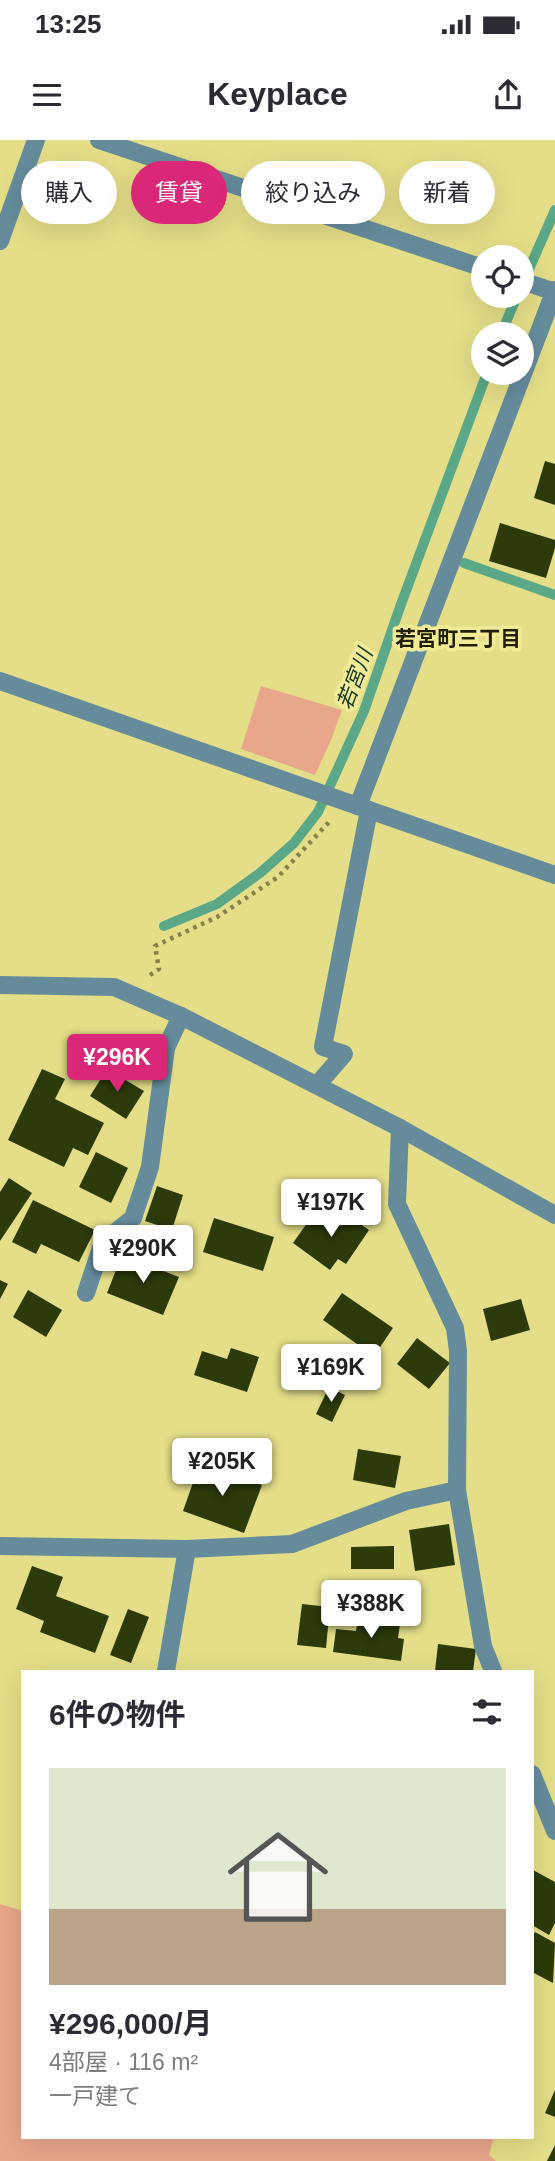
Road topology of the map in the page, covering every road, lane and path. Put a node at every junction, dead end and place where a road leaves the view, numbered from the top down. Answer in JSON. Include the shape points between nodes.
{"nodes":[{"id":1,"x":36,"y":140,"type":"edge"},
{"id":2,"x":99,"y":140,"type":"edge"},
{"id":3,"x":0,"y":241,"type":"edge"},
{"id":4,"x":471,"y":264,"type":"edge"},
{"id":5,"x":534,"y":285,"type":"edge"},
{"id":6,"x":555,"y":291,"type":"edge"},
{"id":7,"x":0,"y":681,"type":"edge"},
{"id":8,"x":346,"y":802,"type":"junction"},
{"id":9,"x":555,"y":875,"type":"edge"},
{"id":10,"x":0,"y":985,"type":"edge"},
{"id":11,"x":127,"y":993,"type":"junction"},
{"id":12,"x":181,"y":1016,"type":"junction"},
{"id":13,"x":317,"y":1086,"type":"junction"},
{"id":14,"x":400,"y":1128,"type":"junction"},
{"id":15,"x":555,"y":1215,"type":"edge"},
{"id":16,"x":86,"y":1293,"type":"dead end"},
{"id":17,"x":457,"y":1490,"type":"junction"},
{"id":18,"x":0,"y":1546,"type":"edge"},
{"id":19,"x":187,"y":1549,"type":"junction"},
{"id":20,"x":166,"y":1670,"type":"edge"},
{"id":21,"x":493,"y":1670,"type":"edge"},
{"id":22,"x":534,"y":1779,"type":"edge"},
{"id":23,"x":553,"y":1825,"type":"edge"}],
"edges":[{"from":1,"to":3,"type":"street"},
{"from":2,"to":4,"type":"street"},
{"from":5,"to":6,"type":"street"},
{"from":6,"to":8,"type":"street"},
{"from":7,"to":8,"type":"street"},
{"from":8,"to":9,"type":"street"},
{"from":8,"to":11,"type":"path","via":[[278,877],[216,916],[155,946],[159,969]]},
{"from":8,"to":13,"type":"street","via":[[323,1047],[344,1054]]},
{"from":10,"to":11,"type":"street","via":[[114,987]]},
{"from":11,"to":12,"type":"street"},
{"from":12,"to":13,"type":"street"},
{"from":12,"to":16,"type":"street","via":[[166,1048],[150,1167],[133,1218],[103,1242]]},
{"from":13,"to":14,"type":"street"},
{"from":14,"to":15,"type":"street"},
{"from":14,"to":17,"type":"street","via":[[397,1204],[454,1328],[458,1351]]},
{"from":17,"to":19,"type":"street","via":[[406,1501],[292,1544]]},
{"from":17,"to":21,"type":"street","via":[[483,1646]]},
{"from":18,"to":19,"type":"street"},
{"from":19,"to":20,"type":"street"},
{"from":22,"to":23,"type":"street"}]}
